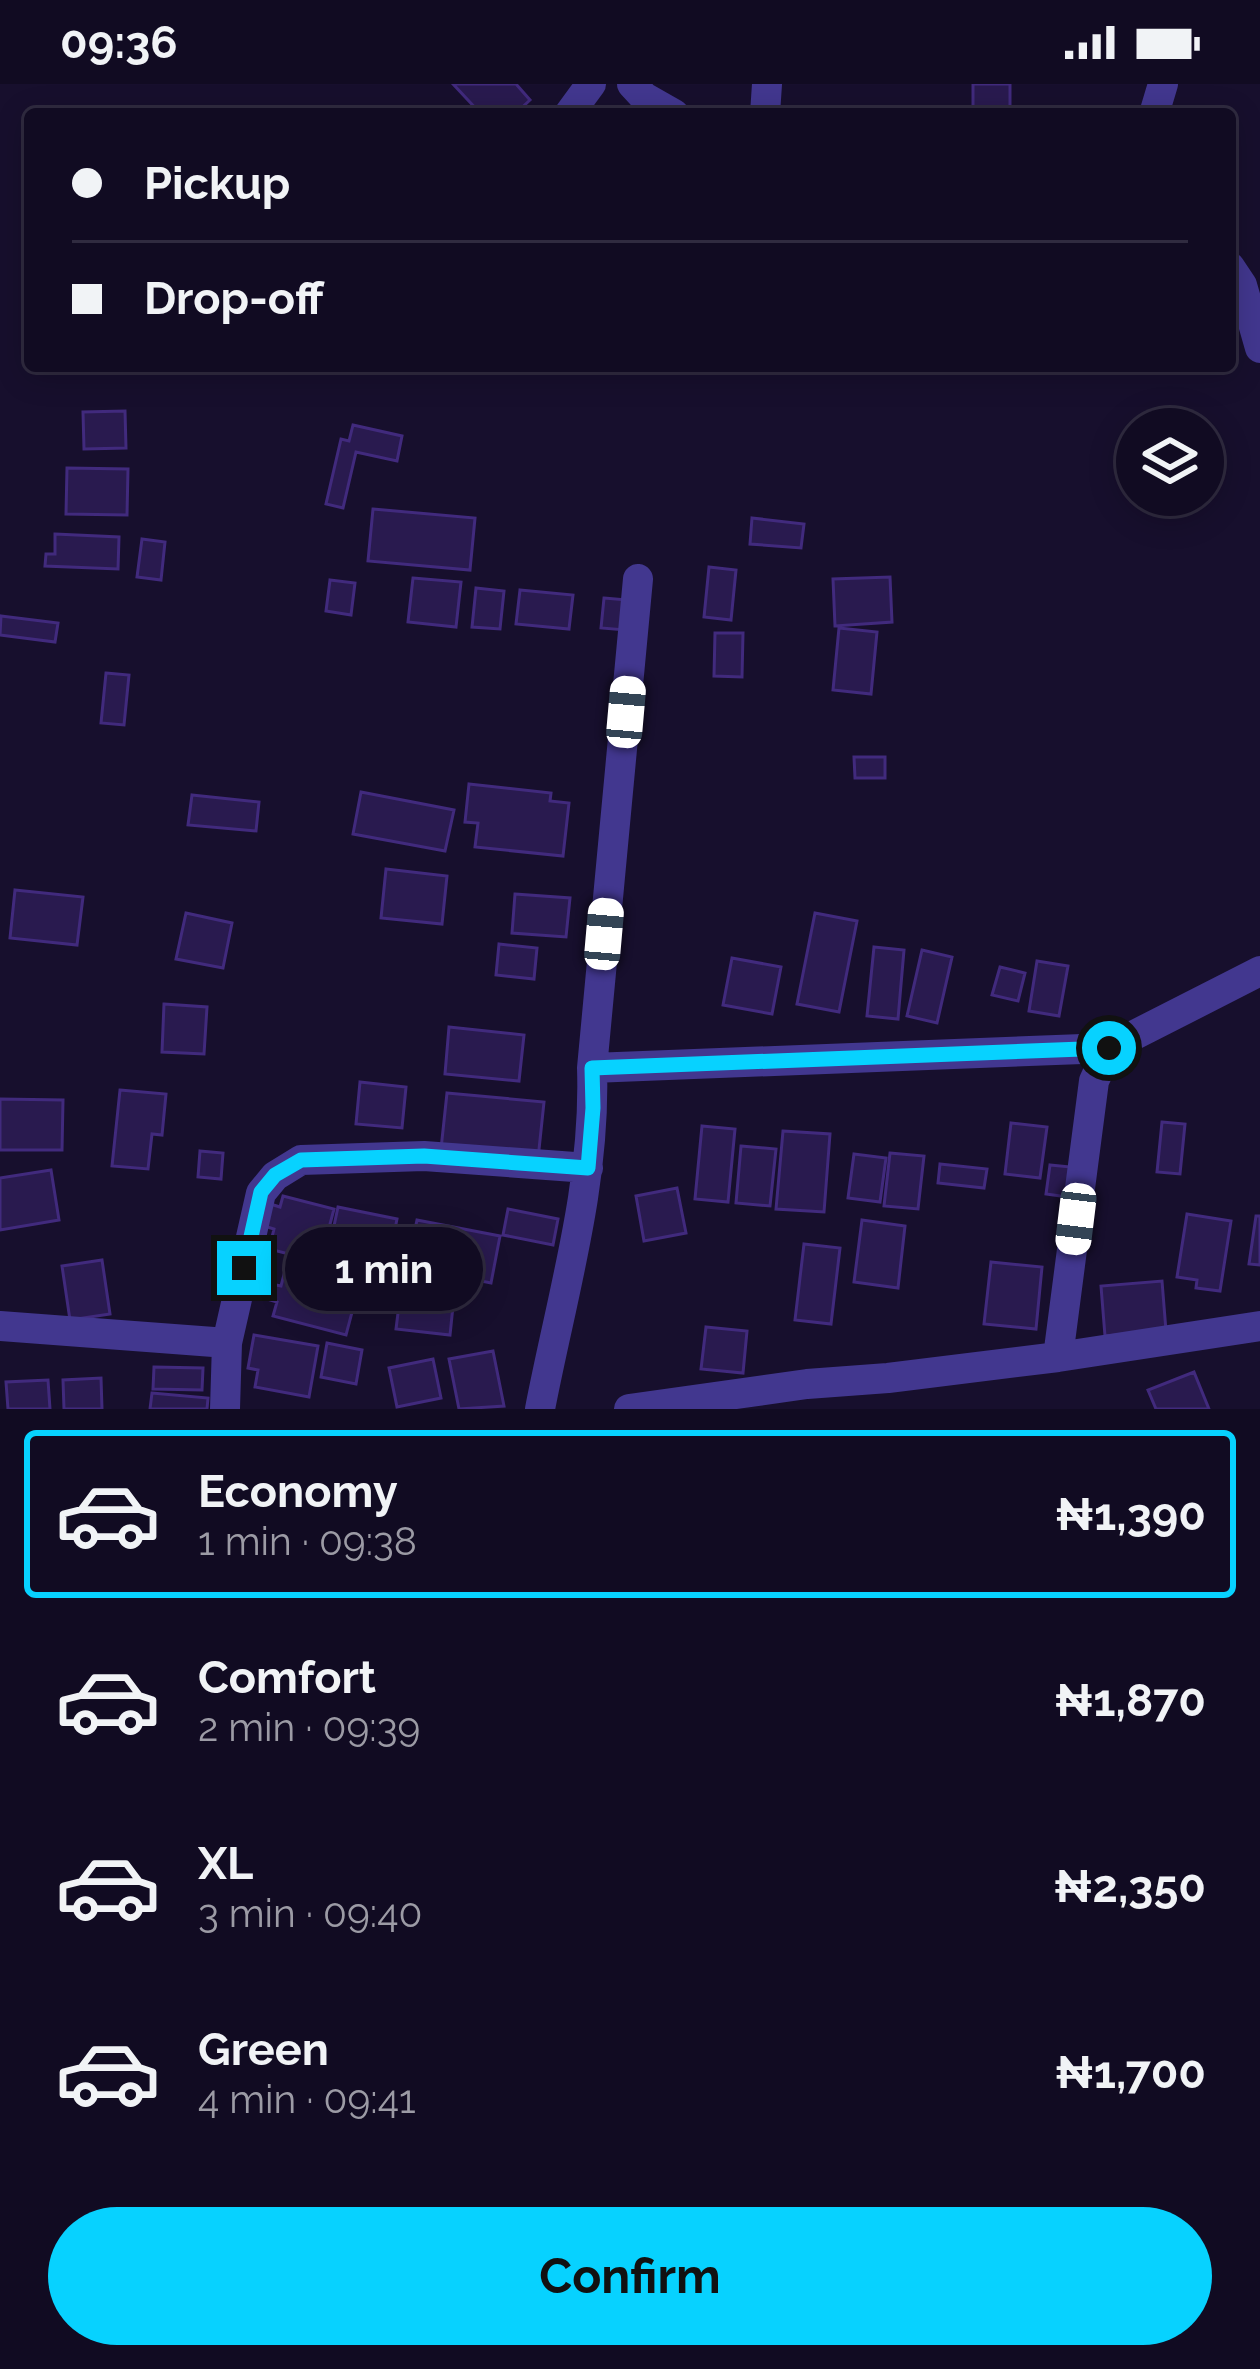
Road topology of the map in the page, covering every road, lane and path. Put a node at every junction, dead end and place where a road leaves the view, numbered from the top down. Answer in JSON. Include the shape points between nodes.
{"nodes":[{"id":1,"x":592,"y":84,"type":"edge"},
{"id":2,"x":632,"y":84,"type":"edge"},
{"id":3,"x":574,"y":108,"type":"edge"},
{"id":4,"x":663,"y":108,"type":"edge"},
{"id":5,"x":1236,"y":276,"type":"edge"},
{"id":6,"x":1260,"y":348,"type":"edge"},
{"id":7,"x":638,"y":579,"type":"dead end"},
{"id":8,"x":1260,"y":971,"type":"edge"},
{"id":9,"x":1109,"y":1048,"type":"junction"},
{"id":10,"x":592,"y":1068,"type":"junction"},
{"id":11,"x":588,"y":1168,"type":"junction"},
{"id":12,"x":0,"y":1326,"type":"edge"},
{"id":13,"x":1260,"y":1326,"type":"edge"},
{"id":14,"x":227,"y":1343,"type":"junction"},
{"id":15,"x":1058,"y":1357,"type":"junction"},
{"id":16,"x":224,"y":1409,"type":"edge"},
{"id":17,"x":540,"y":1409,"type":"edge"},
{"id":18,"x":628,"y":1409,"type":"edge"}],
"edges":[{"from":1,"to":3,"type":"street"},
{"from":2,"to":4,"type":"street"},
{"from":5,"to":6,"type":"street"},
{"from":7,"to":10,"type":"street"},
{"from":8,"to":9,"type":"street"},
{"from":9,"to":10,"type":"street"},
{"from":9,"to":15,"type":"street","via":[[1094,1081]]},
{"from":10,"to":11,"type":"street"},
{"from":11,"to":14,"type":"street","via":[[424,1156],[301,1160],[261,1192]]},
{"from":11,"to":17,"type":"street"},
{"from":12,"to":14,"type":"street"},
{"from":13,"to":15,"type":"street"},
{"from":14,"to":16,"type":"street"},
{"from":15,"to":18,"type":"street"}]}
